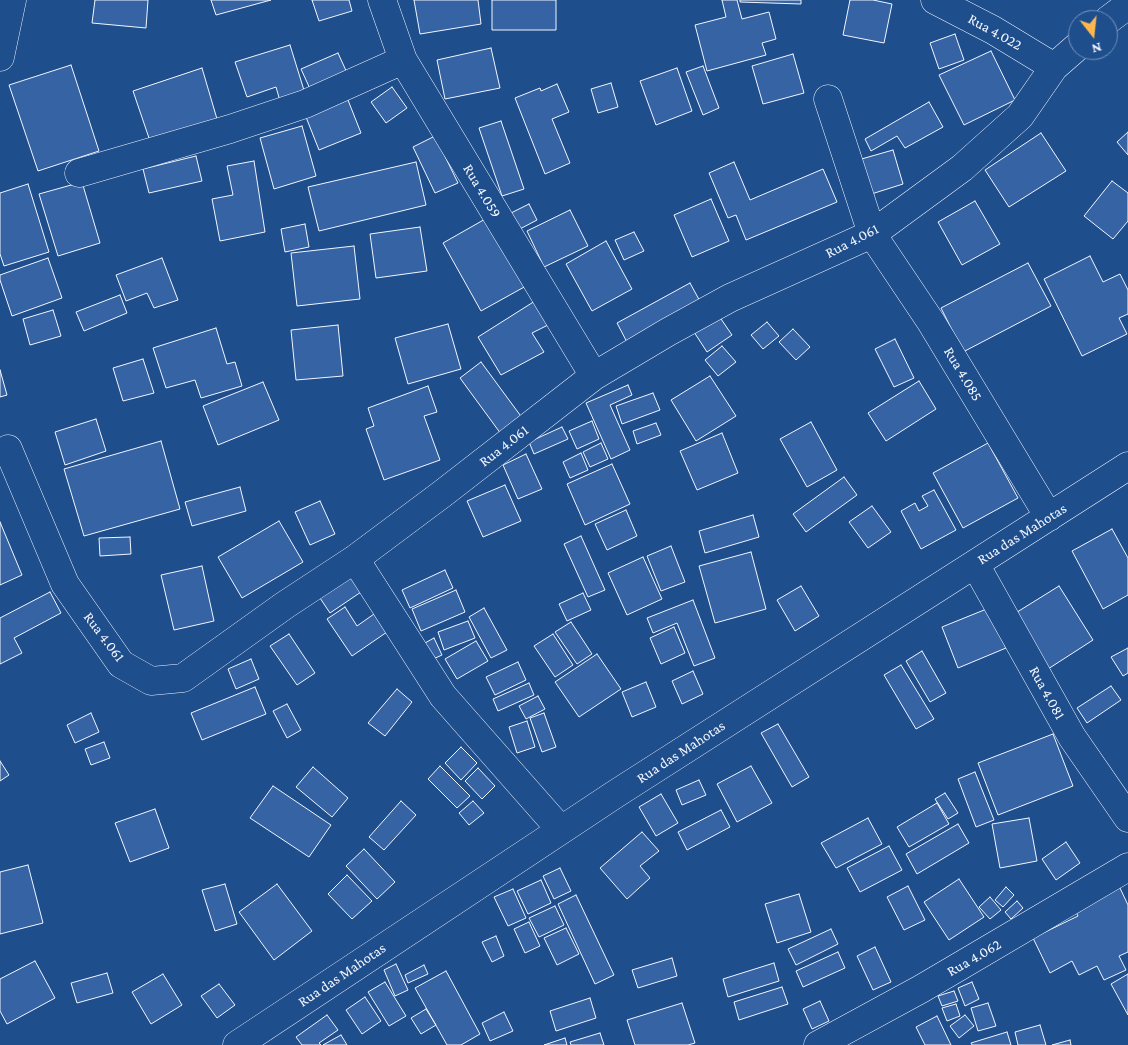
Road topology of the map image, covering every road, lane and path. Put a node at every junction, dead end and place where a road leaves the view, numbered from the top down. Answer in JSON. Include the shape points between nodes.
{"nodes":[{"id":1,"x":12,"y":0,"type":"edge"},
{"id":2,"x":382,"y":0,"type":"edge"},
{"id":3,"x":935,"y":0,"type":"edge"},
{"id":4,"x":1068,"y":55,"type":"edge"},
{"id":5,"x":0,"y":57,"type":"edge"},
{"id":6,"x":403,"y":60,"type":"junction"},
{"id":7,"x":1054,"y":67,"type":"junction"},
{"id":8,"x":828,"y":99,"type":"dead end"},
{"id":9,"x":80,"y":172,"type":"dead end"},
{"id":10,"x":872,"y":234,"type":"junction"},
{"id":11,"x":594,"y":376,"type":"junction"},
{"id":12,"x":8,"y":449,"type":"dead end"},
{"id":13,"x":1128,"y":466,"type":"edge"},
{"id":14,"x":1049,"y":517,"type":"junction"},
{"id":15,"x":355,"y":559,"type":"junction"},
{"id":16,"x":974,"y":564,"type":"junction"},
{"id":17,"x":1128,"y":818,"type":"edge"},
{"id":18,"x":561,"y":830,"type":"junction"},
{"id":19,"x":1128,"y":867,"type":"edge"},
{"id":20,"x":237,"y":1045,"type":"edge"},
{"id":21,"x":818,"y":1045,"type":"edge"}],
"edges":[{"from":1,"to":5,"type":"street"},
{"from":2,"to":6,"type":"street","name":"Rua 4.059"},
{"from":3,"to":7,"type":"street","name":"Rua 4.022"},
{"from":4,"to":7,"type":"street","name":"Rua 4.061"},
{"from":6,"to":9,"type":"street","via":[[305,104]]},
{"from":6,"to":11,"type":"street","name":"Rua 4.059"},
{"from":7,"to":10,"type":"street","name":"Rua 4.061","via":[[1020,116],[962,168]]},
{"from":8,"to":10,"type":"street","name":"Rua 4.085"},
{"from":10,"to":11,"type":"street","name":"Rua 4.061","via":[[730,298]]},
{"from":10,"to":14,"type":"street","name":"Rua 4.085","via":[[931,322]]},
{"from":11,"to":15,"type":"street","name":"Rua 4.061"},
{"from":12,"to":15,"type":"street","name":"Rua 4.061","via":[[65,584],[121,664],[151,681],[183,678]]},
{"from":13,"to":14,"type":"street","name":"Rua das Mahotas"},
{"from":14,"to":16,"type":"street","name":"Rua das Mahotas"},
{"from":15,"to":18,"type":"street","via":[[443,696]]},
{"from":16,"to":17,"type":"street","name":"Rua 4.081","via":[[1072,737]]},
{"from":16,"to":18,"type":"street","name":"Rua das Mahotas"},
{"from":18,"to":20,"type":"street","name":"Rua das Mahotas"},
{"from":19,"to":21,"type":"street","name":"Rua 4.062","via":[[921,989]]}]}
